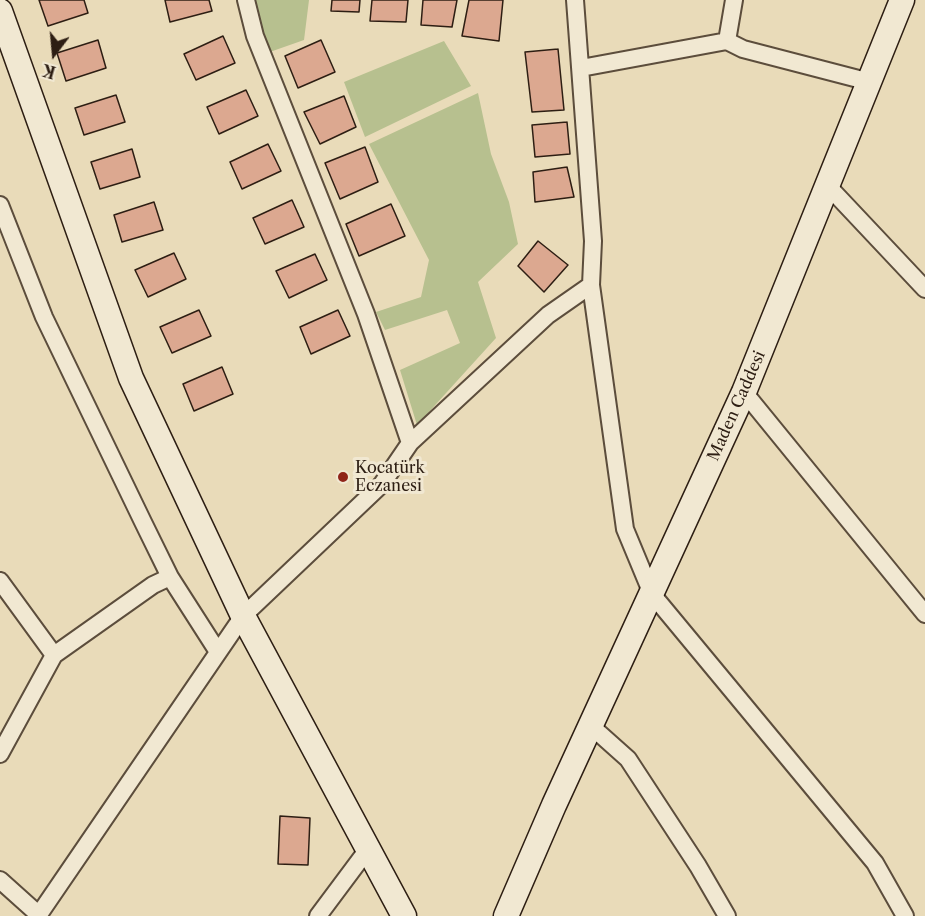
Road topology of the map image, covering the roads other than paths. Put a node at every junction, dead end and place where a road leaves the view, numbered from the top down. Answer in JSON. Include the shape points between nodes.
{"nodes":[{"id":1,"x":246,"y":0,"type":"edge"},
{"id":2,"x":575,"y":0,"type":"edge"},
{"id":3,"x":734,"y":0,"type":"edge"},
{"id":4,"x":902,"y":0,"type":"edge"},
{"id":5,"x":0,"y":11,"type":"edge"},
{"id":6,"x":727,"y":41,"type":"junction"},
{"id":7,"x":581,"y":68,"type":"junction"},
{"id":8,"x":870,"y":82,"type":"junction"},
{"id":9,"x":828,"y":186,"type":"junction"},
{"id":10,"x":0,"y":205,"type":"edge"},
{"id":11,"x":591,"y":285,"type":"junction"},
{"id":12,"x":925,"y":289,"type":"edge"},
{"id":13,"x":744,"y":392,"type":"junction"},
{"id":14,"x":411,"y":443,"type":"junction"},
{"id":15,"x":170,"y":577,"type":"junction"},
{"id":16,"x":0,"y":581,"type":"edge"},
{"id":17,"x":652,"y":594,"type":"junction"},
{"id":18,"x":925,"y":614,"type":"edge"},
{"id":19,"x":243,"y":616,"type":"junction"},
{"id":20,"x":218,"y":652,"type":"junction"},
{"id":21,"x":54,"y":656,"type":"junction"},
{"id":22,"x":591,"y":726,"type":"junction"},
{"id":23,"x":0,"y":754,"type":"edge"},
{"id":24,"x":554,"y":805,"type":"junction"},
{"id":25,"x":368,"y":849,"type":"junction"},
{"id":26,"x":0,"y":880,"type":"edge"},
{"id":27,"x":38,"y":915,"type":"edge"},
{"id":28,"x":318,"y":916,"type":"edge"},
{"id":29,"x":404,"y":916,"type":"edge"},
{"id":30,"x":491,"y":916,"type":"edge"},
{"id":31,"x":506,"y":916,"type":"edge"},
{"id":32,"x":727,"y":916,"type":"edge"},
{"id":33,"x":904,"y":916,"type":"edge"}],
"edges":[{"from":1,"to":14,"type":"street","via":[[255,36],[366,314]]},
{"from":2,"to":7,"type":"street"},
{"from":3,"to":6,"type":"street"},
{"from":4,"to":8,"type":"main road","name":"Maden Caddesi"},
{"from":5,"to":19,"type":"main road","via":[[131,378]]},
{"from":6,"to":7,"type":"street"},
{"from":6,"to":8,"type":"street","via":[[743,49]]},
{"from":7,"to":11,"type":"street","via":[[593,241]]},
{"from":8,"to":9,"type":"main road","name":"Maden Caddesi"},
{"from":9,"to":12,"type":"street"},
{"from":9,"to":13,"type":"main road","name":"Maden Caddesi"},
{"from":10,"to":15,"type":"street","via":[[44,317]]},
{"from":11,"to":14,"type":"street","via":[[548,315]]},
{"from":11,"to":17,"type":"street","via":[[625,529]]},
{"from":13,"to":17,"type":"main road","name":"Maden Caddesi"},
{"from":13,"to":18,"type":"street"},
{"from":14,"to":19,"type":"street","via":[[382,483]]},
{"from":15,"to":20,"type":"street"},
{"from":15,"to":21,"type":"street"},
{"from":16,"to":21,"type":"street"},
{"from":17,"to":22,"type":"main road","name":"Maden Caddesi"},
{"from":17,"to":33,"type":"street","via":[[875,862]]},
{"from":19,"to":20,"type":"street"},
{"from":19,"to":25,"type":"main road"},
{"from":20,"to":27,"type":"street"},
{"from":21,"to":23,"type":"street"},
{"from":22,"to":24,"type":"main road","name":"Maden Caddesi"},
{"from":22,"to":32,"type":"street","via":[[628,759]]},
{"from":24,"to":30,"type":"main road","name":"Maden Caddesi"},
{"from":24,"to":31,"type":"main road","name":"Maden Caddesi"},
{"from":25,"to":28,"type":"street"},
{"from":25,"to":29,"type":"main road"},
{"from":26,"to":27,"type":"street"}]}
